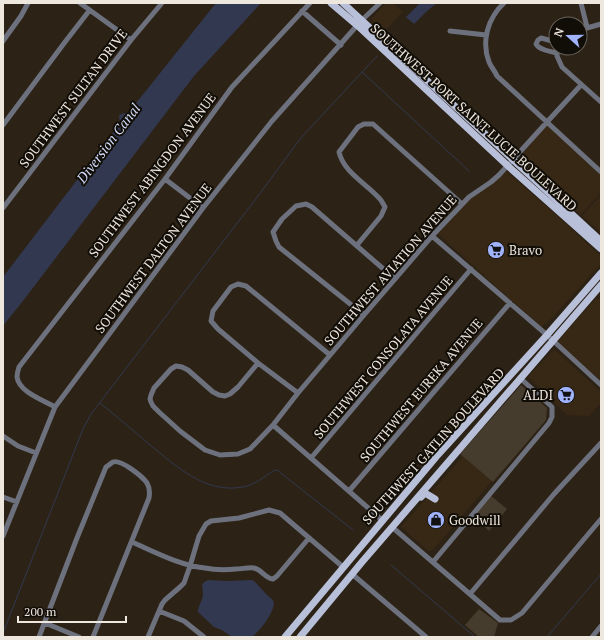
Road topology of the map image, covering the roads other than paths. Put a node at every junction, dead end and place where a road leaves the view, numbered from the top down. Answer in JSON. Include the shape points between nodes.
{"nodes":[{"id":1,"x":28,"y":3,"type":"edge"},
{"id":2,"x":80,"y":3,"type":"edge"},
{"id":3,"x":162,"y":3,"type":"edge"},
{"id":4,"x":310,"y":3,"type":"edge"},
{"id":5,"x":331,"y":3,"type":"edge"},
{"id":6,"x":343,"y":3,"type":"edge"},
{"id":7,"x":380,"y":3,"type":"edge"},
{"id":8,"x":504,"y":3,"type":"edge"},
{"id":9,"x":581,"y":3,"type":"edge"},
{"id":10,"x":89,"y":11,"type":"junction"},
{"id":11,"x":302,"y":11,"type":"junction"},
{"id":12,"x":584,"y":16,"type":"edge"},
{"id":13,"x":362,"y":20,"type":"junction"},
{"id":14,"x":601,"y":24,"type":"edge"},
{"id":15,"x":358,"y":26,"type":"junction"},
{"id":16,"x":588,"y":28,"type":"edge"},
{"id":17,"x":450,"y":31,"type":"dead end"},
{"id":18,"x":486,"y":35,"type":"junction"},
{"id":19,"x":131,"y":40,"type":"junction"},
{"id":20,"x":548,"y":40,"type":"edge"},
{"id":21,"x":3,"y":41,"type":"edge"},
{"id":22,"x":341,"y":45,"type":"junction"},
{"id":23,"x":548,"y":49,"type":"edge"},
{"id":24,"x":557,"y":56,"type":"edge"},
{"id":25,"x":581,"y":85,"type":"junction"},
{"id":26,"x":601,"y":102,"type":"edge"},
{"id":27,"x":547,"y":122,"type":"junction"},
{"id":28,"x":3,"y":125,"type":"edge"},
{"id":29,"x":511,"y":163,"type":"junction"},
{"id":30,"x":601,"y":172,"type":"edge"},
{"id":31,"x":165,"y":179,"type":"junction"},
{"id":32,"x":462,"y":204,"type":"junction"},
{"id":33,"x":3,"y":208,"type":"edge"},
{"id":34,"x":203,"y":208,"type":"junction"},
{"id":35,"x":432,"y":236,"type":"junction"},
{"id":36,"x":601,"y":241,"type":"edge"},
{"id":37,"x":357,"y":245,"type":"junction"},
{"id":38,"x":601,"y":249,"type":"edge"},
{"id":39,"x":471,"y":269,"type":"junction"},
{"id":40,"x":601,"y":273,"type":"edge"},
{"id":41,"x":395,"y":279,"type":"junction"},
{"id":42,"x":601,"y":285,"type":"edge"},
{"id":43,"x":510,"y":303,"type":"junction"},
{"id":44,"x":364,"y":315,"type":"junction"},
{"id":45,"x":547,"y":335,"type":"junction"},
{"id":46,"x":554,"y":341,"type":"junction"},
{"id":47,"x":330,"y":355,"type":"junction"},
{"id":48,"x":258,"y":363,"type":"junction"},
{"id":49,"x":520,"y":378,"type":"junction"},
{"id":50,"x":601,"y":385,"type":"edge"},
{"id":51,"x":298,"y":393,"type":"junction"},
{"id":52,"x":55,"y":407,"type":"junction"},
{"id":53,"x":273,"y":425,"type":"junction"},
{"id":54,"x":3,"y":436,"type":"edge"},
{"id":55,"x":601,"y":443,"type":"edge"},
{"id":56,"x":36,"y":453,"type":"junction"},
{"id":57,"x":311,"y":458,"type":"junction"},
{"id":58,"x":428,"y":486,"type":"junction"},
{"id":59,"x":409,"y":488,"type":"junction"},
{"id":60,"x":349,"y":491,"type":"junction"},
{"id":61,"x":3,"y":497,"type":"edge"},
{"id":62,"x":17,"y":502,"type":"junction"},
{"id":63,"x":399,"y":518,"type":"junction"},
{"id":64,"x":601,"y":518,"type":"edge"},
{"id":65,"x":382,"y":520,"type":"junction"},
{"id":66,"x":392,"y":528,"type":"junction"},
{"id":67,"x":3,"y":536,"type":"edge"},
{"id":68,"x":309,"y":538,"type":"junction"},
{"id":69,"x":132,"y":542,"type":"junction"},
{"id":70,"x":362,"y":562,"type":"junction"},
{"id":71,"x":433,"y":562,"type":"junction"},
{"id":72,"x":190,"y":566,"type":"junction"},
{"id":73,"x":343,"y":567,"type":"junction"},
{"id":74,"x":352,"y":574,"type":"junction"},
{"id":75,"x":470,"y":594,"type":"junction"},
{"id":76,"x":159,"y":610,"type":"junction"},
{"id":77,"x":45,"y":623,"type":"junction"},
{"id":78,"x":601,"y":626,"type":"edge"},
{"id":79,"x":39,"y":637,"type":"edge"},
{"id":80,"x":79,"y":637,"type":"edge"},
{"id":81,"x":93,"y":637,"type":"edge"},
{"id":82,"x":148,"y":637,"type":"edge"},
{"id":83,"x":204,"y":637,"type":"edge"},
{"id":84,"x":285,"y":637,"type":"edge"},
{"id":85,"x":300,"y":637,"type":"edge"},
{"id":86,"x":426,"y":637,"type":"edge"},
{"id":87,"x":592,"y":637,"type":"edge"}],
"edges":[{"from":1,"to":21,"type":"street"},
{"from":2,"to":10,"type":"street"},
{"from":3,"to":19,"type":"street","name":"SOUTHWEST SULTAN DRIVE"},
{"from":4,"to":11,"type":"street","name":"SOUTHWEST ABINGDON AVENUE"},
{"from":5,"to":15,"type":"main road","name":"SOUTHWEST PORT SAINT LUCIE BOULEVARD"},
{"from":6,"to":13,"type":"main road","name":"SOUTHWEST PORT SAINT LUCIE BOULEVARD"},
{"from":7,"to":13,"type":"street","name":"SOUTHWEST DALTON AVENUE"},
{"from":8,"to":18,"type":"street","via":[[497,9]]},
{"from":9,"to":12,"type":"street"},
{"from":10,"to":19,"type":"street"},
{"from":10,"to":28,"type":"street"},
{"from":11,"to":22,"type":"street"},
{"from":11,"to":31,"type":"street","name":"SOUTHWEST ABINGDON AVENUE","via":[[232,87]]},
{"from":13,"to":15,"type":"street","name":"SOUTHWEST DALTON AVENUE"},
{"from":13,"to":29,"type":"main road","name":"SOUTHWEST PORT SAINT LUCIE BOULEVARD"},
{"from":14,"to":16,"type":"street"},
{"from":15,"to":22,"type":"street","name":"SOUTHWEST DALTON AVENUE"},
{"from":15,"to":29,"type":"main road","name":"SOUTHWEST PORT SAINT LUCIE BOULEVARD"},
{"from":17,"to":18,"type":"street"},
{"from":18,"to":27,"type":"street","via":[[489,62],[497,76]]},
{"from":19,"to":33,"type":"street","name":"SOUTHWEST SULTAN DRIVE"},
{"from":20,"to":23,"type":"street","via":[[541,38],[536,44],[537,47]]},
{"from":22,"to":34,"type":"street","name":"SOUTHWEST DALTON AVENUE","via":[[272,122]]},
{"from":24,"to":25,"type":"street","via":[[562,67]]},
{"from":25,"to":26,"type":"street"},
{"from":25,"to":27,"type":"street","name":"SOUTHWEST AVIATION AVENUE"},
{"from":27,"to":29,"type":"street","name":"SOUTHWEST AVIATION AVENUE"},
{"from":27,"to":30,"type":"street"},
{"from":29,"to":32,"type":"street","name":"SOUTHWEST AVIATION AVENUE"},
{"from":29,"to":36,"type":"main road","name":"SOUTHWEST PORT SAINT LUCIE BOULEVARD"},
{"from":29,"to":38,"type":"main road","name":"SOUTHWEST PORT SAINT LUCIE BOULEVARD"},
{"from":31,"to":34,"type":"street"},
{"from":31,"to":52,"type":"street","name":"SOUTHWEST ABINGDON AVENUE","via":[[19,367],[17,377],[20,385],[27,392]]},
{"from":32,"to":35,"type":"street","name":"SOUTHWEST AVIATION AVENUE"},
{"from":32,"to":37,"type":"street","via":[[373,124],[364,124],[358,127],[339,152],[341,160],[385,207],[381,216]]},
{"from":34,"to":52,"type":"street","name":"SOUTHWEST DALTON AVENUE"},
{"from":35,"to":39,"type":"street"},
{"from":35,"to":41,"type":"street","name":"SOUTHWEST AVIATION AVENUE"},
{"from":37,"to":41,"type":"street"},
{"from":37,"to":44,"type":"street","via":[[306,204],[296,206],[273,232],[279,247]]},
{"from":39,"to":43,"type":"street"},
{"from":39,"to":57,"type":"street","name":"SOUTHWEST CONSOLATA AVENUE"},
{"from":40,"to":45,"type":"main road","name":"SOUTHWEST GATLIN BOULEVARD"},
{"from":41,"to":44,"type":"street","name":"SOUTHWEST AVIATION AVENUE"},
{"from":42,"to":46,"type":"main road","name":"SOUTHWEST GATLIN BOULEVARD"},
{"from":43,"to":45,"type":"street"},
{"from":43,"to":60,"type":"street","name":"SOUTHWEST EUREKA AVENUE"},
{"from":44,"to":47,"type":"street","name":"SOUTHWEST AVIATION AVENUE"},
{"from":45,"to":46,"type":"street"},
{"from":45,"to":59,"type":"main road","name":"SOUTHWEST GATLIN BOULEVARD"},
{"from":46,"to":49,"type":"main road","name":"SOUTHWEST GATLIN BOULEVARD"},
{"from":46,"to":50,"type":"street"},
{"from":47,"to":48,"type":"street","via":[[246,286],[238,284],[231,287],[213,311],[211,321]]},
{"from":47,"to":51,"type":"street","name":"SOUTHWEST AVIATION AVENUE"},
{"from":48,"to":51,"type":"street"},
{"from":48,"to":53,"type":"street","name":"SOUTHWEST AVIATION AVENUE","via":[[238,387],[225,396],[213,392],[188,370],[176,366],[166,373],[154,388],[150,399],[153,406],[180,431],[205,450],[220,455],[238,454],[250,449]]},
{"from":49,"to":58,"type":"main road","name":"SOUTHWEST GATLIN BOULEVARD"},
{"from":49,"to":71,"type":"street","via":[[552,407],[552,417]]},
{"from":51,"to":53,"type":"street","name":"SOUTHWEST AVIATION AVENUE"},
{"from":52,"to":56,"type":"street","name":"SOUTHWEST DALTON AVENUE"},
{"from":53,"to":57,"type":"street"},
{"from":54,"to":56,"type":"street","via":[[18,446]]},
{"from":55,"to":75,"type":"street","via":[[554,494]]},
{"from":56,"to":62,"type":"street","name":"SOUTHWEST DALTON AVENUE"},
{"from":57,"to":60,"type":"street"},
{"from":58,"to":63,"type":"main road","name":"SOUTHWEST GATLIN BOULEVARD"},
{"from":58,"to":63,"type":"main road","via":[[435,499],[424,493],[407,513]]},
{"from":59,"to":65,"type":"main road","name":"SOUTHWEST GATLIN BOULEVARD"},
{"from":59,"to":66,"type":"main road","via":[[407,495],[390,516]]},
{"from":60,"to":65,"type":"street"},
{"from":61,"to":62,"type":"street"},
{"from":62,"to":67,"type":"street","name":"SOUTHWEST DALTON AVENUE"},
{"from":63,"to":66,"type":"main road","name":"SOUTHWEST GATLIN BOULEVARD"},
{"from":64,"to":75,"type":"street","via":[[522,613],[511,620],[500,620]]},
{"from":65,"to":70,"type":"main road","via":[[384,529],[367,550]]},
{"from":65,"to":73,"type":"main road","name":"SOUTHWEST GATLIN BOULEVARD"},
{"from":66,"to":70,"type":"main road","name":"SOUTHWEST GATLIN BOULEVARD"},
{"from":66,"to":71,"type":"street"},
{"from":68,"to":72,"type":"street","via":[[273,579],[255,568],[221,569]]},
{"from":68,"to":72,"type":"street","via":[[280,513],[269,510],[239,518],[211,521],[206,524],[199,536]]},
{"from":68,"to":73,"type":"street"},
{"from":69,"to":72,"type":"street"},
{"from":69,"to":77,"type":"street","via":[[150,490],[147,482],[133,470],[118,461],[113,462],[106,467]]},
{"from":69,"to":81,"type":"street"},
{"from":70,"to":74,"type":"main road","name":"SOUTHWEST GATLIN BOULEVARD"},
{"from":71,"to":75,"type":"street"},
{"from":72,"to":76,"type":"street","via":[[184,583],[165,600]]},
{"from":73,"to":84,"type":"main road","name":"SOUTHWEST GATLIN BOULEVARD"},
{"from":74,"to":85,"type":"main road","name":"SOUTHWEST GATLIN BOULEVARD"},
{"from":74,"to":86,"type":"street"},
{"from":76,"to":82,"type":"street"},
{"from":76,"to":83,"type":"street","via":[[184,620]]},
{"from":77,"to":79,"type":"street"},
{"from":77,"to":80,"type":"street"},
{"from":78,"to":87,"type":"street"}]}
